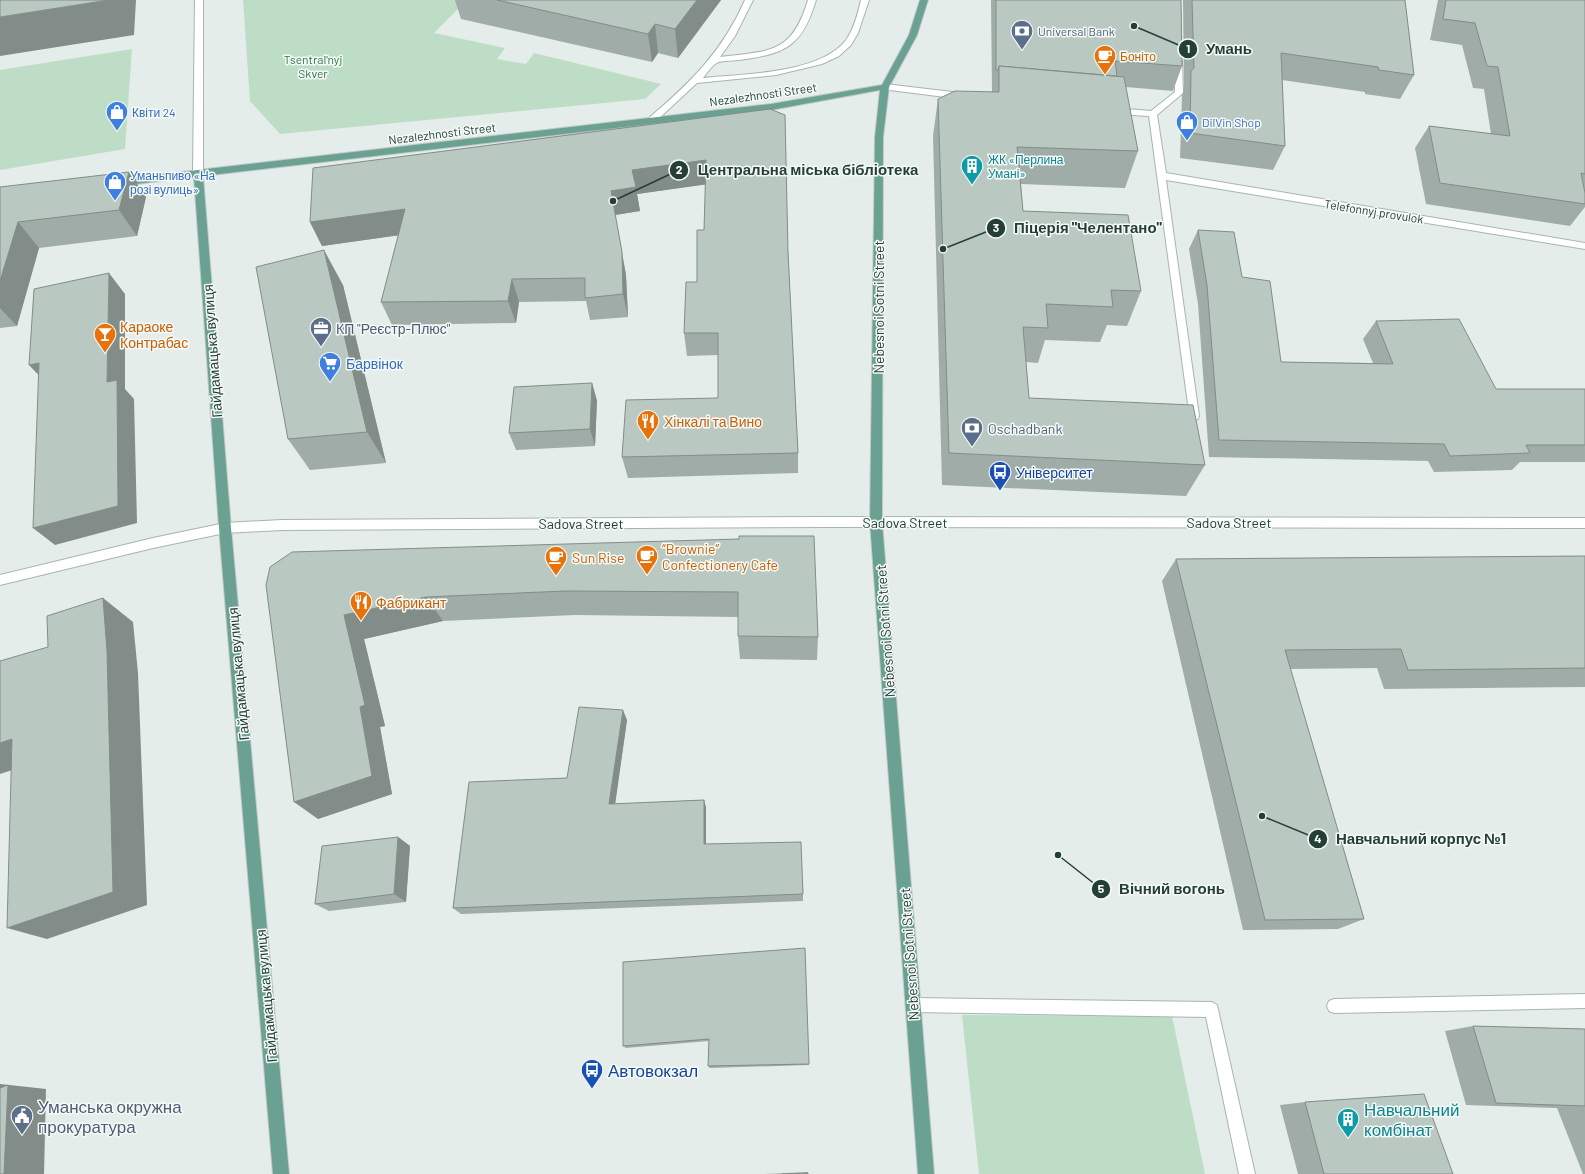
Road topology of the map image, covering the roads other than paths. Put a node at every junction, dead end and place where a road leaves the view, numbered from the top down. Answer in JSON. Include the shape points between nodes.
{"nodes":[{"id":1,"x":199,"y":0,"type":"edge"},
{"id":2,"x":749,"y":0,"type":"edge"},
{"id":3,"x":812,"y":0,"type":"edge"},
{"id":4,"x":865,"y":0,"type":"edge"},
{"id":5,"x":924,"y":0,"type":"edge"},
{"id":6,"x":1178,"y":54,"type":"edge"},
{"id":7,"x":712,"y":61,"type":"junction"},
{"id":8,"x":694,"y":81,"type":"junction"},
{"id":9,"x":885,"y":87,"type":"junction"},
{"id":10,"x":966,"y":97,"type":"edge"},
{"id":11,"x":1106,"y":110,"type":"edge"},
{"id":12,"x":1153,"y":114,"type":"junction"},
{"id":13,"x":652,"y":120,"type":"junction"},
{"id":14,"x":198,"y":173,"type":"junction"},
{"id":15,"x":1163,"y":176,"type":"junction"},
{"id":16,"x":107,"y":184,"type":"edge"},
{"id":17,"x":1585,"y":246,"type":"edge"},
{"id":18,"x":1194,"y":416,"type":"edge"},
{"id":19,"x":876,"y":522,"type":"junction"},
{"id":20,"x":1585,"y":523,"type":"edge"},
{"id":21,"x":226,"y":528,"type":"junction"},
{"id":22,"x":0,"y":580,"type":"edge"},
{"id":23,"x":1585,"y":1001,"type":"edge"},
{"id":24,"x":913,"y":1005,"type":"junction"},
{"id":25,"x":1334,"y":1006,"type":"dead end"},
{"id":26,"x":281,"y":1174,"type":"edge"},
{"id":27,"x":926,"y":1174,"type":"edge"},
{"id":28,"x":1247,"y":1174,"type":"edge"}],
"edges":[{"from":1,"to":14,"type":"street"},
{"from":2,"to":7,"type":"street","via":[[728,41]]},
{"from":3,"to":7,"type":"street","via":[[795,37],[782,48]]},
{"from":4,"to":8,"type":"street","via":[[857,26],[848,43],[836,55],[803,68]]},
{"from":5,"to":9,"type":"main road","via":[[913,35]]},
{"from":6,"to":12,"type":"street","via":[[1179,93]]},
{"from":7,"to":8,"type":"street"},
{"from":8,"to":13,"type":"street"},
{"from":9,"to":10,"type":"street"},
{"from":9,"to":13,"type":"main road","name":"Nezalezhnosti Street","via":[[771,107]]},
{"from":9,"to":19,"type":"main road","name":"Nebesnoi Sotni Street","via":[[879,137]]},
{"from":11,"to":12,"type":"street"},
{"from":12,"to":15,"type":"street"},
{"from":13,"to":14,"type":"main road","name":"Nezalezhnosti Street"},
{"from":14,"to":16,"type":"main road","name":"Nezalezhnosti Street"},
{"from":14,"to":21,"type":"main road","name":"Гайдамацька вулиця"},
{"from":15,"to":17,"type":"street","name":"Telefonnyj provulok"},
{"from":15,"to":18,"type":"street"},
{"from":19,"to":20,"type":"street","name":"Sadova Street"},
{"from":19,"to":21,"type":"street","name":"Sadova Street","via":[[290,525]]},
{"from":19,"to":24,"type":"main road","name":"Nebesnoi Sotni Street"},
{"from":21,"to":22,"type":"street","name":"Sadova Street"},
{"from":21,"to":26,"type":"main road","name":"Гайдамацька вулиця"},
{"from":23,"to":25,"type":"street"},
{"from":24,"to":27,"type":"main road","name":"Nebesnoi Sotni Street"},
{"from":24,"to":28,"type":"street","via":[[1212,1010]]}]}
